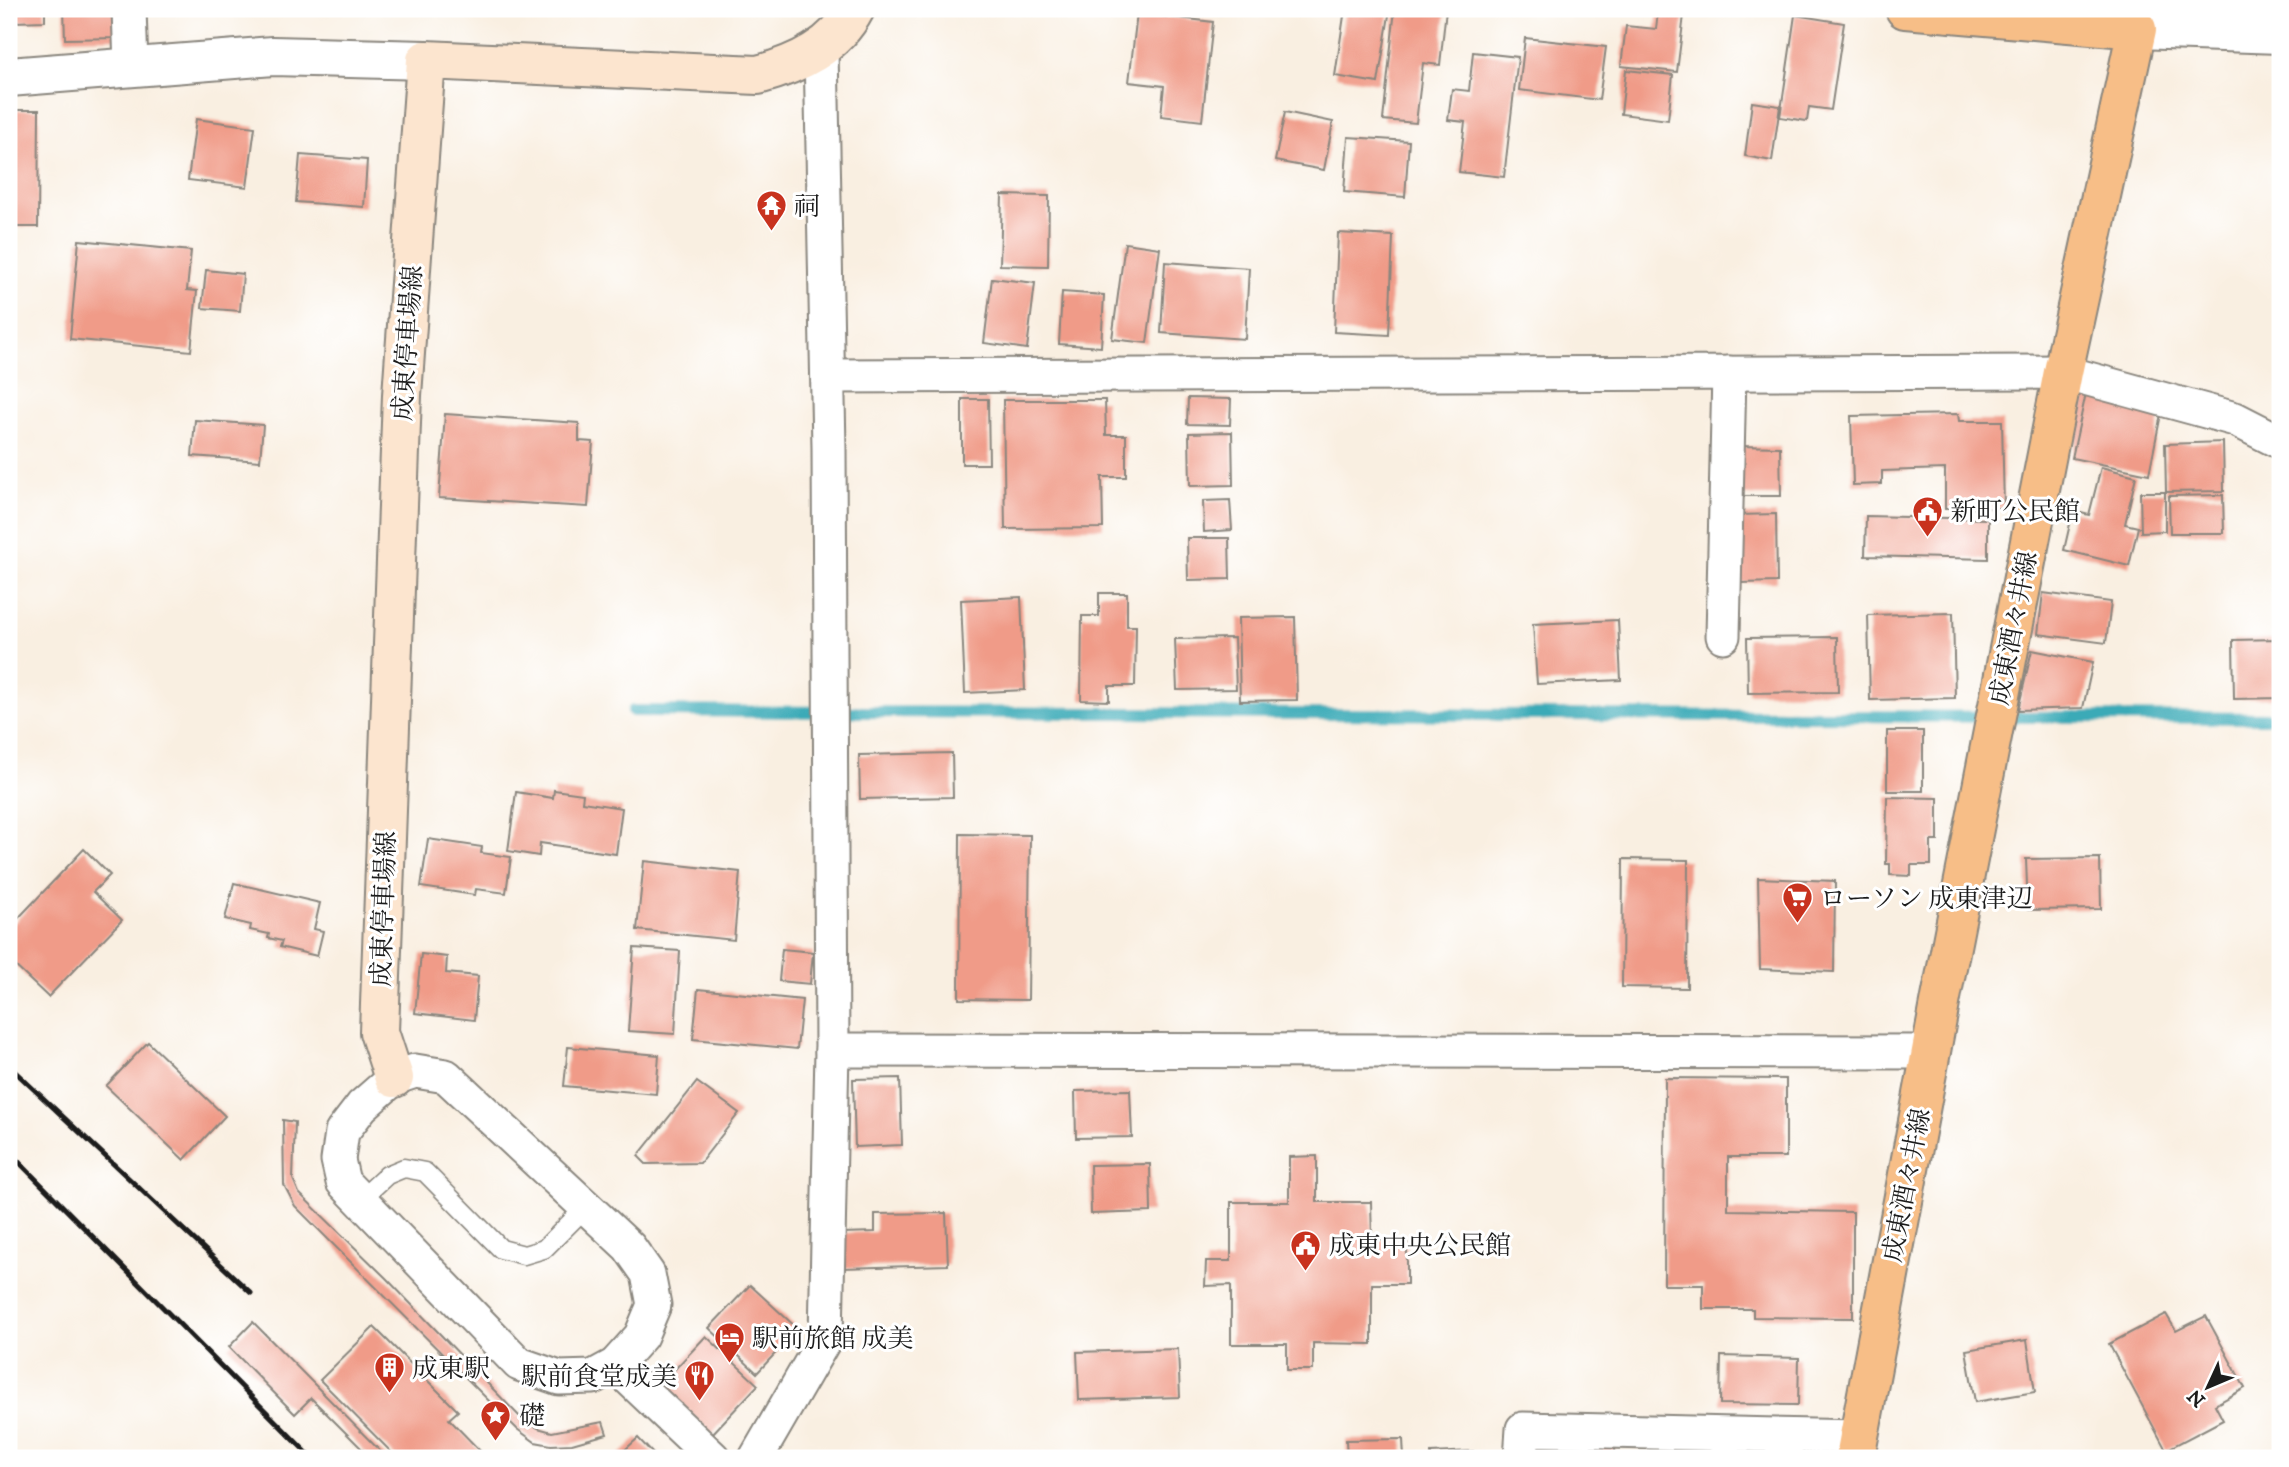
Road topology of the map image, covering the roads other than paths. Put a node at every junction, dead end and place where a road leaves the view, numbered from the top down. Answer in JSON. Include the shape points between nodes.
{"nodes":[{"id":1,"x":129,"y":9,"type":"edge"},
{"id":2,"x":855,"y":9,"type":"edge"},
{"id":3,"x":1905,"y":9,"type":"edge"},
{"id":4,"x":2139,"y":19,"type":"edge"},
{"id":5,"x":2280,"y":34,"type":"edge"},
{"id":6,"x":821,"y":50,"type":"junction"},
{"id":7,"x":426,"y":60,"type":"junction"},
{"id":8,"x":131,"y":66,"type":"junction"},
{"id":9,"x":9,"y":77,"type":"edge"},
{"id":10,"x":2063,"y":372,"type":"junction"},
{"id":11,"x":1729,"y":373,"type":"junction"},
{"id":12,"x":828,"y":376,"type":"junction"},
{"id":13,"x":2280,"y":442,"type":"edge"},
{"id":14,"x":1723,"y":636,"type":"dead end"},
{"id":15,"x":832,"y":1050,"type":"junction"},
{"id":16,"x":1931,"y":1052,"type":"junction"},
{"id":17,"x":394,"y":1079,"type":"junction"},
{"id":18,"x":360,"y":1200,"type":"junction"},
{"id":19,"x":586,"y":1208,"type":"junction"},
{"id":20,"x":615,"y":1365,"type":"junction"},
{"id":21,"x":1856,"y":1448,"type":"edge"},
{"id":22,"x":713,"y":1458,"type":"edge"},
{"id":23,"x":756,"y":1458,"type":"edge"},
{"id":24,"x":1521,"y":1458,"type":"edge"}],
"edges":[{"from":1,"to":8,"type":"street"},
{"from":2,"to":6,"type":"main road"},
{"from":3,"to":4,"type":"main road"},
{"from":4,"to":5,"type":"street"},
{"from":4,"to":10,"type":"main road","name":"成東酒々井線"},
{"from":6,"to":7,"type":"main road","via":[[758,75]]},
{"from":6,"to":12,"type":"street"},
{"from":7,"to":8,"type":"street","via":[[273,56]]},
{"from":7,"to":17,"type":"main road","name":"成東停車場線","via":[[402,395],[379,1032]]},
{"from":8,"to":9,"type":"street"},
{"from":10,"to":11,"type":"street"},
{"from":10,"to":13,"type":"street","via":[[2235,419]]},
{"from":10,"to":16,"type":"main road","name":"成東酒々井線"},
{"from":11,"to":12,"type":"street"},
{"from":11,"to":14,"type":"street"},
{"from":12,"to":15,"type":"street"},
{"from":15,"to":16,"type":"street"},
{"from":15,"to":23,"type":"street","via":[[826,1337]]},
{"from":16,"to":21,"type":"main road","name":"成東酒々井線"},
{"from":17,"to":18,"type":"street","via":[[362,1106],[342,1132],[338,1160],[344,1182]]},
{"from":17,"to":19,"type":"street","via":[[415,1071],[446,1076]]},
{"from":18,"to":19,"type":"lane","via":[[387,1175],[404,1167],[425,1172],[500,1248],[524,1255],[544,1249]]},
{"from":18,"to":20,"type":"street","via":[[519,1364],[559,1378],[593,1377]]},
{"from":19,"to":20,"type":"street","via":[[629,1247],[648,1274],[654,1305],[641,1336]]},
{"from":20,"to":22,"type":"street"},
{"from":21,"to":24,"type":"street","via":[[1523,1429]]}]}
